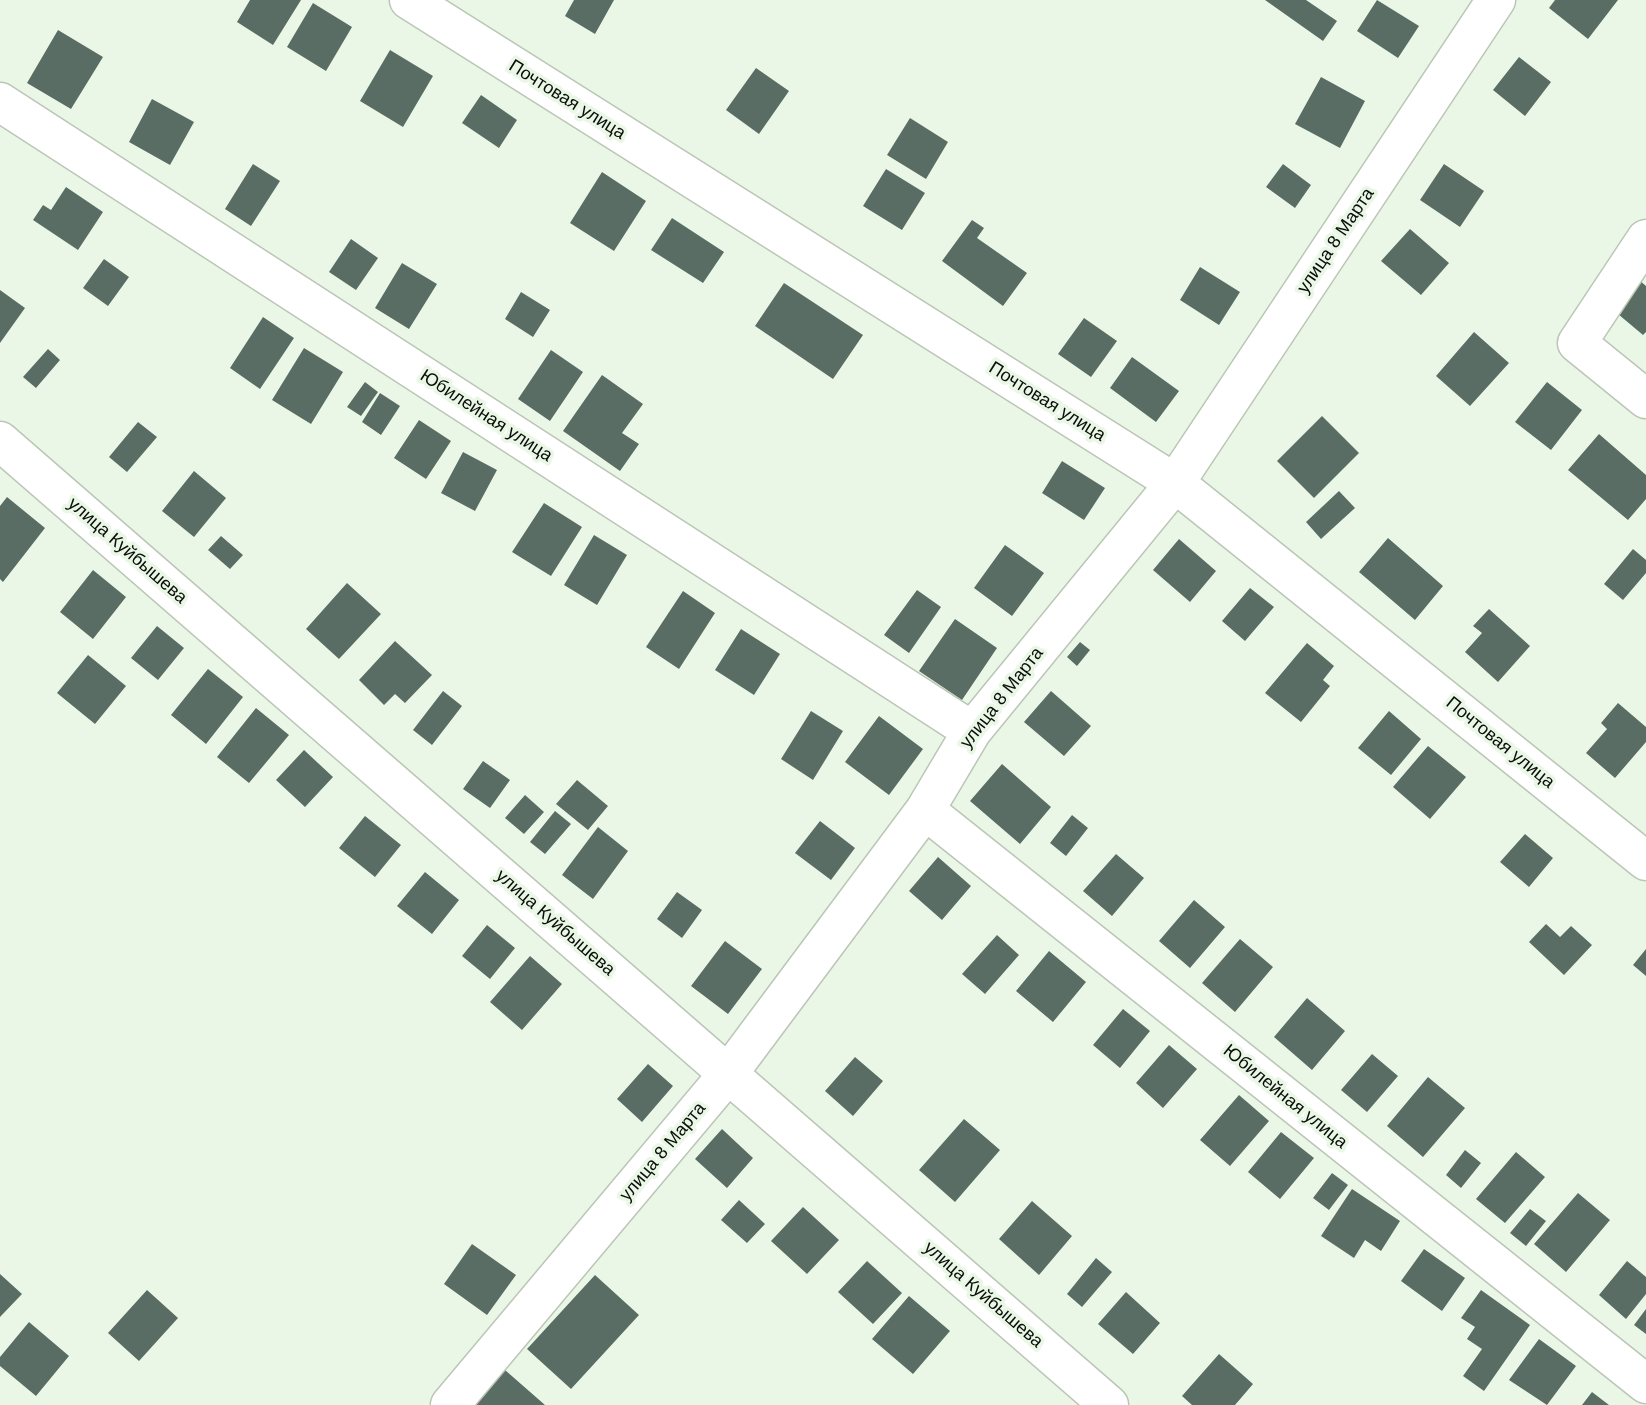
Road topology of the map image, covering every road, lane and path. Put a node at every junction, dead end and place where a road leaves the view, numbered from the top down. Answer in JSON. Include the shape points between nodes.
{"nodes":[{"id":1,"x":408,"y":0,"type":"edge"},
{"id":2,"x":1496,"y":0,"type":"edge"},
{"id":3,"x":0,"y":102,"type":"edge"},
{"id":4,"x":1646,"y":239,"type":"edge"},
{"id":5,"x":1646,"y":398,"type":"edge"},
{"id":6,"x":0,"y":441,"type":"edge"},
{"id":7,"x":1175,"y":483,"type":"junction"},
{"id":8,"x":972,"y":731,"type":"junction"},
{"id":9,"x":925,"y":810,"type":"junction"},
{"id":10,"x":1646,"y":861,"type":"edge"},
{"id":11,"x":729,"y":1074,"type":"junction"},
{"id":12,"x":1646,"y":1384,"type":"edge"},
{"id":13,"x":450,"y":1405,"type":"edge"},
{"id":14,"x":1109,"y":1405,"type":"edge"}],
"edges":[{"from":1,"to":7,"type":"street","name":"Почтовая улица"},
{"from":2,"to":7,"type":"street","name":"улица 8 Марта"},
{"from":3,"to":8,"type":"street","name":"Юбилейная улица"},
{"from":4,"to":5,"type":"street","via":[[1577,343]]},
{"from":6,"to":11,"type":"street","name":"улица Куйбышева"},
{"from":7,"to":8,"type":"street","name":"улица 8 Марта"},
{"from":7,"to":10,"type":"street","name":"Почтовая улица"},
{"from":8,"to":9,"type":"street","name":"улица 8 Марта"},
{"from":9,"to":11,"type":"street","name":"улица 8 Марта"},
{"from":9,"to":12,"type":"street","name":"Юбилейная улица"},
{"from":11,"to":13,"type":"street","name":"улица 8 Марта"},
{"from":11,"to":14,"type":"street","name":"улица Куйбышева"}]}
